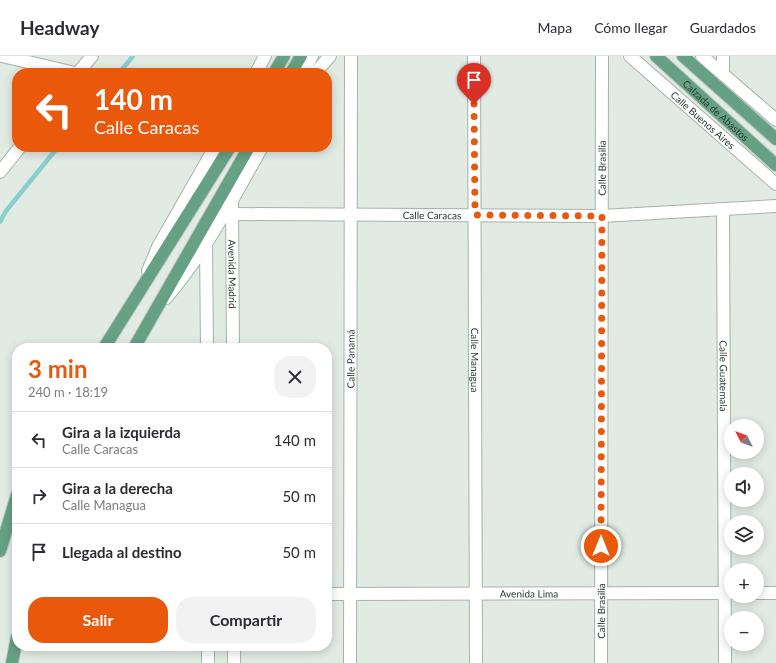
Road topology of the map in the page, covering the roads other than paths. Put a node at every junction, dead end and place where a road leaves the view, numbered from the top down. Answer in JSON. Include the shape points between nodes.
{"nodes":[{"id":1,"x":2,"y":56,"type":"edge"},
{"id":2,"x":92,"y":56,"type":"edge"},
{"id":3,"x":265,"y":56,"type":"edge"},
{"id":4,"x":284,"y":56,"type":"edge"},
{"id":5,"x":300,"y":56,"type":"edge"},
{"id":6,"x":312,"y":56,"type":"edge"},
{"id":7,"x":330,"y":56,"type":"edge"},
{"id":8,"x":351,"y":56,"type":"edge"},
{"id":9,"x":474,"y":56,"type":"edge"},
{"id":10,"x":602,"y":56,"type":"edge"},
{"id":11,"x":630,"y":56,"type":"edge"},
{"id":12,"x":656,"y":56,"type":"edge"},
{"id":13,"x":683,"y":56,"type":"edge"},
{"id":14,"x":702,"y":56,"type":"edge"},
{"id":15,"x":723,"y":56,"type":"edge"},
{"id":16,"x":55,"y":68,"type":"edge"},
{"id":17,"x":81,"y":68,"type":"edge"},
{"id":18,"x":259,"y":68,"type":"edge"},
{"id":19,"x":277,"y":68,"type":"edge"},
{"id":20,"x":294,"y":68,"type":"edge"},
{"id":21,"x":306,"y":68,"type":"edge"},
{"id":22,"x":319,"y":68,"type":"edge"},
{"id":23,"x":722,"y":74,"type":"junction"},
{"id":24,"x":776,"y":120,"type":"edge"},
{"id":25,"x":776,"y":139,"type":"edge"},
{"id":26,"x":16,"y":152,"type":"edge"},
{"id":27,"x":212,"y":152,"type":"edge"},
{"id":28,"x":227,"y":152,"type":"edge"},
{"id":29,"x":246,"y":152,"type":"edge"},
{"id":30,"x":259,"y":152,"type":"edge"},
{"id":31,"x":776,"y":165,"type":"edge"},
{"id":32,"x":0,"y":172,"type":"edge"},
{"id":33,"x":776,"y":184,"type":"edge"},
{"id":34,"x":232,"y":199,"type":"junction"},
{"id":35,"x":776,"y":206,"type":"edge"},
{"id":36,"x":723,"y":210,"type":"junction"},
{"id":37,"x":232,"y":214,"type":"junction"},
{"id":38,"x":350,"y":214,"type":"junction"},
{"id":39,"x":475,"y":215,"type":"junction"},
{"id":40,"x":602,"y":216,"type":"junction"},
{"id":41,"x":206,"y":245,"type":"junction"},
{"id":42,"x":137,"y":295,"type":"junction"},
{"id":43,"x":154,"y":313,"type":"junction"},
{"id":44,"x":107,"y":343,"type":"edge"},
{"id":45,"x":137,"y":343,"type":"edge"},
{"id":46,"x":207,"y":343,"type":"edge"},
{"id":47,"x":233,"y":343,"type":"edge"},
{"id":48,"x":12,"y":511,"type":"edge"},
{"id":49,"x":0,"y":551,"type":"edge"},
{"id":50,"x":728,"y":563,"type":"edge"},
{"id":51,"x":600,"y":593,"type":"junction"},
{"id":52,"x":724,"y":593,"type":"edge"},
{"id":53,"x":764,"y":593,"type":"edge"},
{"id":54,"x":776,"y":593,"type":"edge"},
{"id":55,"x":332,"y":594,"type":"edge"},
{"id":56,"x":350,"y":594,"type":"junction"},
{"id":57,"x":476,"y":594,"type":"junction"},
{"id":58,"x":728,"y":603,"type":"edge"},
{"id":59,"x":14,"y":651,"type":"edge"},
{"id":60,"x":208,"y":651,"type":"edge"},
{"id":61,"x":234,"y":651,"type":"edge"},
{"id":62,"x":12,"y":663,"type":"edge"},
{"id":63,"x":208,"y":663,"type":"edge"},
{"id":64,"x":234,"y":663,"type":"edge"},
{"id":65,"x":350,"y":663,"type":"edge"},
{"id":66,"x":476,"y":663,"type":"edge"},
{"id":67,"x":601,"y":663,"type":"edge"},
{"id":68,"x":725,"y":663,"type":"edge"}],
"edges":[{"from":1,"to":16,"type":"street"},
{"from":2,"to":17,"type":"street"},
{"from":3,"to":18,"type":"street"},
{"from":4,"to":19,"type":"main road"},
{"from":5,"to":20,"type":"main road"},
{"from":6,"to":21,"type":"street"},
{"from":7,"to":22,"type":"street"},
{"from":8,"to":38,"type":"street","name":"Calle Panamá"},
{"from":9,"to":39,"type":"street","name":"Calle Managua"},
{"from":10,"to":40,"type":"street","name":"Calle Brasilia"},
{"from":11,"to":33,"type":"street","name":"Calle Buenos Aires"},
{"from":12,"to":31,"type":"main road","name":"Calzada de Abastos"},
{"from":13,"to":25,"type":"main road","name":"Calzada de Abastos"},
{"from":14,"to":23,"type":"street"},
{"from":15,"to":23,"type":"street"},
{"from":23,"to":24,"type":"street"},
{"from":26,"to":32,"type":"street"},
{"from":27,"to":42,"type":"street","via":[[158,247]]},
{"from":28,"to":42,"type":"main road"},
{"from":29,"to":43,"type":"main road"},
{"from":30,"to":34,"type":"street"},
{"from":34,"to":37,"type":"street","name":"Avenida Madrid"},
{"from":34,"to":41,"type":"street"},
{"from":35,"to":36,"type":"street","name":"Calle Caracas"},
{"from":36,"to":40,"type":"street","name":"Calle Caracas"},
{"from":36,"to":50,"type":"street","name":"Calle Guatemala"},
{"from":37,"to":38,"type":"street","name":"Calle Caracas"},
{"from":37,"to":47,"type":"street","name":"Avenida Madrid"},
{"from":38,"to":39,"type":"street","name":"Calle Caracas"},
{"from":38,"to":56,"type":"street","name":"Calle Panamá"},
{"from":39,"to":40,"type":"street","name":"Calle Caracas"},
{"from":39,"to":57,"type":"street","name":"Calle Managua"},
{"from":40,"to":51,"type":"street","name":"Calle Brasilia"},
{"from":41,"to":43,"type":"street"},
{"from":41,"to":46,"type":"street"},
{"from":42,"to":44,"type":"main road"},
{"from":43,"to":45,"type":"main road"},
{"from":48,"to":49,"type":"main road"},
{"from":51,"to":52,"type":"street","name":"Avenida Lima"},
{"from":51,"to":57,"type":"street","name":"Avenida Lima"},
{"from":51,"to":67,"type":"street","name":"Calle Brasilia"},
{"from":53,"to":54,"type":"street"},
{"from":55,"to":56,"type":"street","name":"Avenida Lima"},
{"from":56,"to":57,"type":"street","name":"Avenida Lima"},
{"from":56,"to":65,"type":"street","name":"Calle Panamá"},
{"from":57,"to":66,"type":"street","name":"Calle Managua"},
{"from":58,"to":68,"type":"street","name":"Calle Guatemala"},
{"from":59,"to":62,"type":"main road"},
{"from":60,"to":63,"type":"street"},
{"from":61,"to":64,"type":"street"}]}
